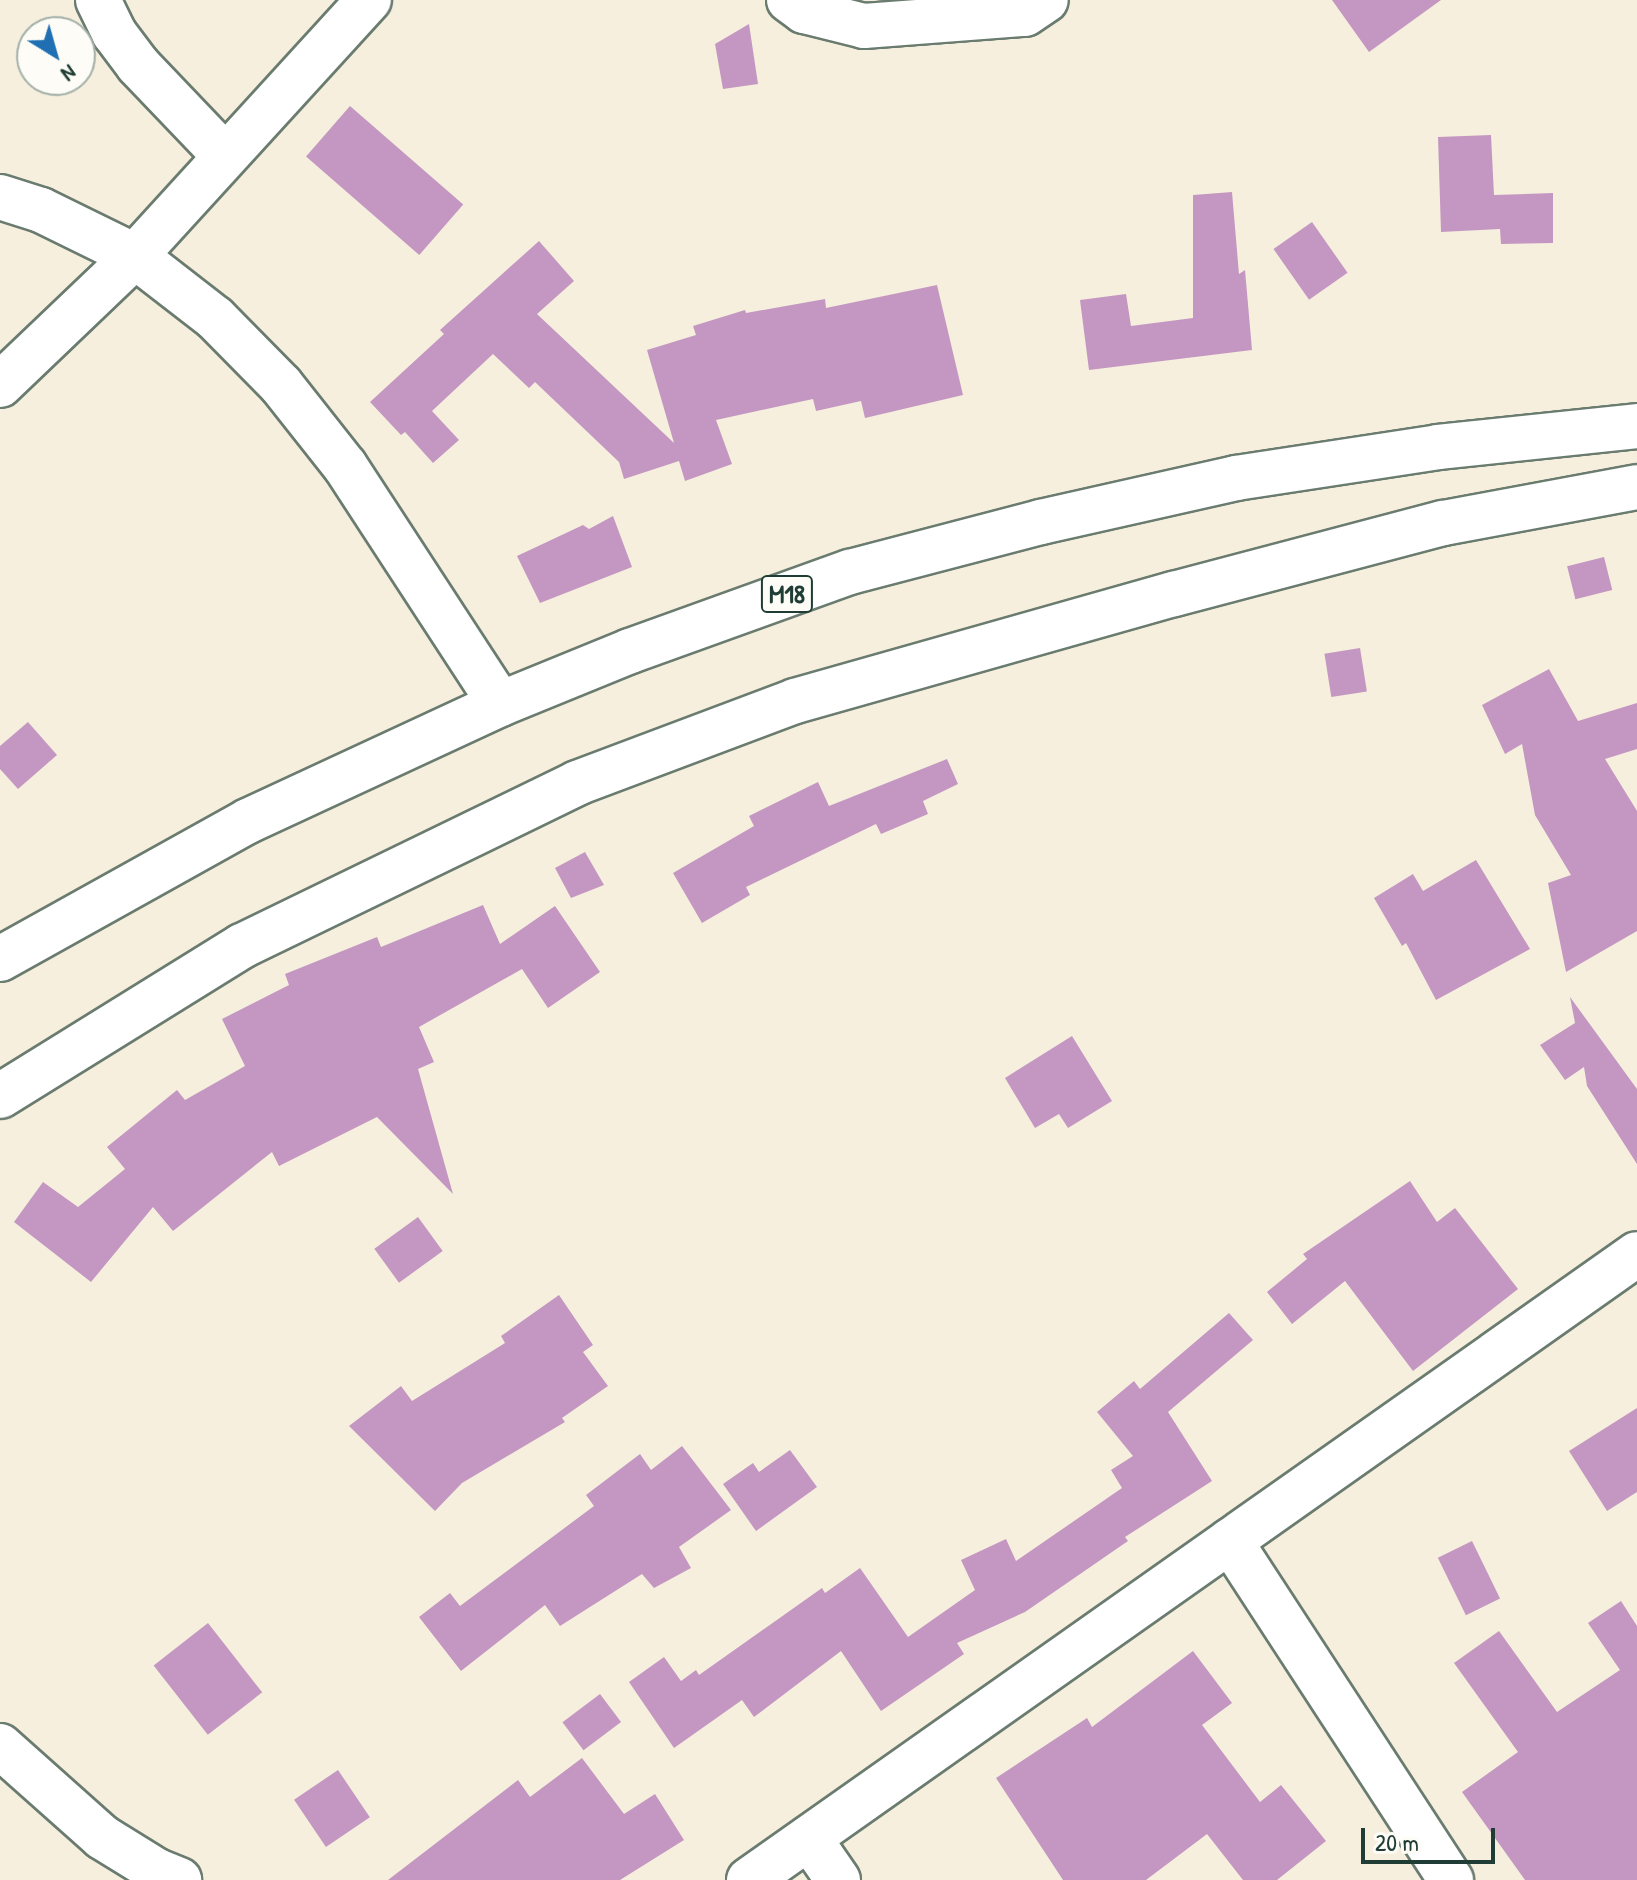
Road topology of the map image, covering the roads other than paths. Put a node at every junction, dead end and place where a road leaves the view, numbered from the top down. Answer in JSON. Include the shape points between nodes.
{"nodes":[{"id":1,"x":98,"y":0,"type":"edge"},
{"id":2,"x":369,"y":0,"type":"edge"},
{"id":3,"x":789,"y":0,"type":"edge"},
{"id":4,"x":1046,"y":0,"type":"edge"},
{"id":5,"x":225,"y":156,"type":"junction"},
{"id":6,"x":0,"y":197,"type":"edge"},
{"id":7,"x":135,"y":256,"type":"junction"},
{"id":8,"x":0,"y":385,"type":"edge"},
{"id":9,"x":1637,"y":426,"type":"edge"},
{"id":10,"x":1637,"y":487,"type":"edge"},
{"id":11,"x":500,"y":704,"type":"junction"},
{"id":12,"x":0,"y":959,"type":"edge"},
{"id":13,"x":0,"y":1096,"type":"edge"},
{"id":14,"x":1635,"y":1260,"type":"edge"},
{"id":15,"x":1230,"y":1541,"type":"junction"},
{"id":16,"x":0,"y":1746,"type":"edge"},
{"id":17,"x":809,"y":1838,"type":"junction"},
{"id":18,"x":179,"y":1880,"type":"edge"},
{"id":19,"x":749,"y":1880,"type":"edge"},
{"id":20,"x":838,"y":1880,"type":"edge"},
{"id":21,"x":1451,"y":1880,"type":"edge"}],
"edges":[{"from":1,"to":5,"type":"street","via":[[138,65]]},
{"from":2,"to":5,"type":"street"},
{"from":3,"to":4,"type":"street","via":[[804,11],[864,26],[1025,14]]},
{"from":5,"to":7,"type":"street"},
{"from":6,"to":7,"type":"street","via":[[41,210]]},
{"from":7,"to":8,"type":"street"},
{"from":7,"to":11,"type":"street","via":[[215,318],[281,385],[345,466]]},
{"from":9,"to":11,"type":"street","number":"M18","via":[[1438,447],[1236,478],[1041,522],[850,572]]},
{"from":10,"to":13,"type":"street","via":[[1443,523],[1174,594],[751,717],[577,783],[242,946]]},
{"from":11,"to":12,"type":"street","number":"M18","via":[[248,821]]},
{"from":14,"to":15,"type":"street"},
{"from":15,"to":17,"type":"street"},
{"from":15,"to":21,"type":"street"},
{"from":16,"to":18,"type":"street","via":[[102,1837]]},
{"from":17,"to":19,"type":"street"},
{"from":17,"to":20,"type":"street"}]}
